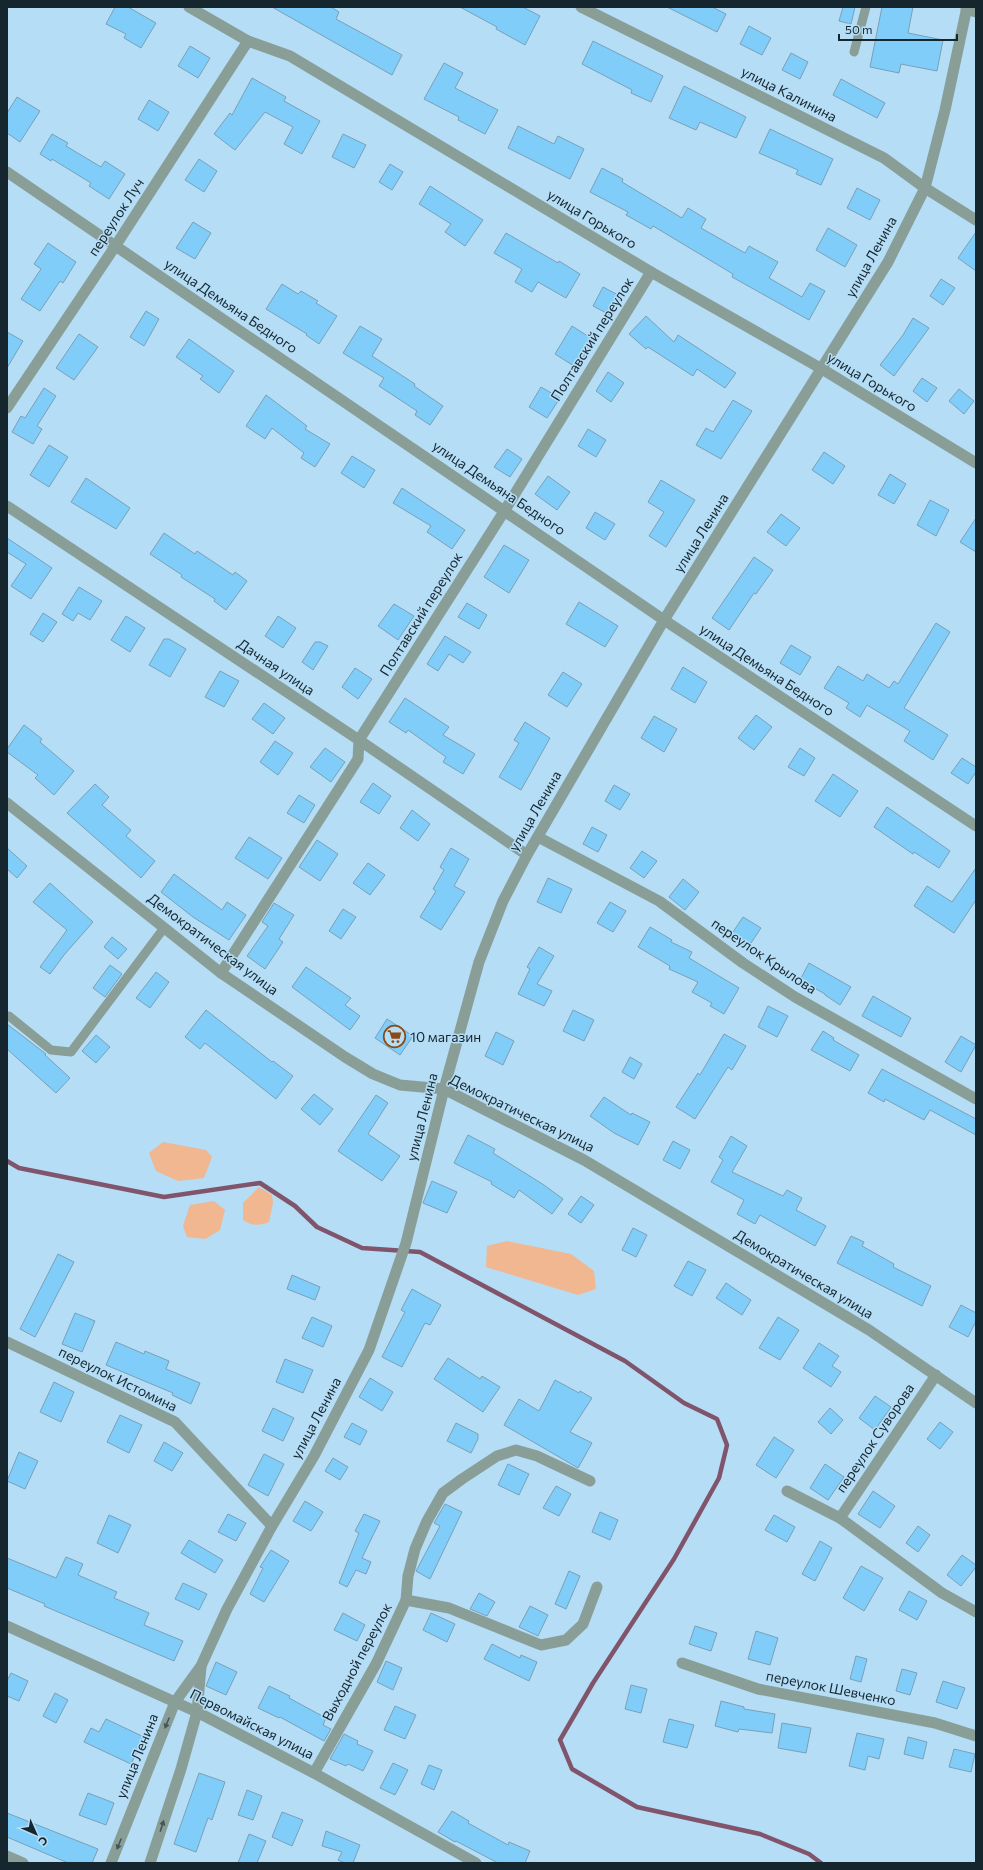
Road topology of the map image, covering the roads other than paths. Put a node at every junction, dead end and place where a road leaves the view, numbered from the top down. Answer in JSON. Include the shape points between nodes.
{"nodes":[{"id":1,"x":189,"y":7,"type":"edge"},
{"id":2,"x":581,"y":7,"type":"edge"},
{"id":3,"x":866,"y":7,"type":"edge"},
{"id":4,"x":970,"y":9,"type":"edge"},
{"id":5,"x":248,"y":42,"type":"junction"},
{"id":6,"x":854,"y":52,"type":"dead end"},
{"id":7,"x":7,"y":172,"type":"edge"},
{"id":8,"x":925,"y":188,"type":"junction"},
{"id":9,"x":976,"y":220,"type":"edge"},
{"id":10,"x":116,"y":246,"type":"junction"},
{"id":11,"x":651,"y":272,"type":"junction"},
{"id":12,"x":822,"y":369,"type":"junction"},
{"id":13,"x":7,"y":408,"type":"edge"},
{"id":14,"x":976,"y":463,"type":"edge"},
{"id":15,"x":7,"y":506,"type":"edge"},
{"id":16,"x":505,"y":510,"type":"junction"},
{"id":17,"x":664,"y":620,"type":"junction"},
{"id":18,"x":359,"y":740,"type":"junction"},
{"id":19,"x":7,"y":803,"type":"edge"},
{"id":20,"x":976,"y":826,"type":"edge"},
{"id":21,"x":538,"y":837,"type":"junction"},
{"id":22,"x":527,"y":855,"type":"junction"},
{"id":23,"x":164,"y":928,"type":"junction"},
{"id":24,"x":221,"y":973,"type":"junction"},
{"id":25,"x":9,"y":1016,"type":"dead end"},
{"id":26,"x":444,"y":1088,"type":"junction"},
{"id":27,"x":976,"y":1099,"type":"edge"},
{"id":28,"x":7,"y":1342,"type":"edge"},
{"id":29,"x":936,"y":1375,"type":"junction"},
{"id":30,"x":976,"y":1403,"type":"edge"},
{"id":31,"x":590,"y":1481,"type":"dead end"},
{"id":32,"x":786,"y":1491,"type":"dead end"},
{"id":33,"x":840,"y":1518,"type":"junction"},
{"id":34,"x":272,"y":1526,"type":"junction"},
{"id":35,"x":597,"y":1587,"type":"dead end"},
{"id":36,"x":406,"y":1600,"type":"junction"},
{"id":37,"x":976,"y":1612,"type":"edge"},
{"id":38,"x":7,"y":1626,"type":"edge"},
{"id":39,"x":682,"y":1663,"type":"dead end"},
{"id":40,"x":201,"y":1666,"type":"junction"},
{"id":41,"x":175,"y":1702,"type":"junction"},
{"id":42,"x":197,"y":1712,"type":"junction"},
{"id":43,"x":976,"y":1736,"type":"edge"},
{"id":44,"x":314,"y":1773,"type":"junction"},
{"id":45,"x":7,"y":1856,"type":"edge"},
{"id":46,"x":23,"y":1863,"type":"edge"},
{"id":47,"x":111,"y":1863,"type":"edge"},
{"id":48,"x":150,"y":1863,"type":"edge"},
{"id":49,"x":476,"y":1863,"type":"edge"}],
"edges":[{"from":1,"to":5,"type":"street","name":"улица Горького"},
{"from":2,"to":8,"type":"street","name":"улица Калинина","via":[[884,158]]},
{"from":3,"to":6,"type":"lane"},
{"from":4,"to":8,"type":"street","name":"улица Ленина"},
{"from":5,"to":10,"type":"street","name":"переулок Луч"},
{"from":5,"to":11,"type":"street","name":"улица Горького","via":[[290,56]]},
{"from":7,"to":10,"type":"street","name":"улица Демьяна Бедного"},
{"from":8,"to":9,"type":"street","name":"улица Калинина"},
{"from":8,"to":12,"type":"street","name":"улица Ленина","via":[[888,262]]},
{"from":10,"to":13,"type":"street","name":"переулок Луч"},
{"from":10,"to":16,"type":"street","name":"улица Демьяна Бедного"},
{"from":11,"to":12,"type":"street","name":"улица Горького"},
{"from":11,"to":16,"type":"street","name":"Полтавский переулок"},
{"from":12,"to":14,"type":"street","name":"улица Горького"},
{"from":12,"to":17,"type":"street","name":"улица Ленина"},
{"from":15,"to":18,"type":"street","name":"Дачная улица"},
{"from":16,"to":17,"type":"street","name":"улица Демьяна Бедного"},
{"from":16,"to":18,"type":"street","name":"Полтавский переулок"},
{"from":17,"to":20,"type":"street","name":"улица Демьяна Бедного"},
{"from":17,"to":21,"type":"street","name":"улица Ленина"},
{"from":18,"to":22,"type":"street","name":"Дачная улица"},
{"from":18,"to":24,"type":"street","name":"Полтавский переулок","via":[[358,759]]},
{"from":19,"to":23,"type":"street","name":"Демократическая улица"},
{"from":21,"to":22,"type":"street","name":"улица Ленина"},
{"from":21,"to":27,"type":"street","name":"переулок Крылова","via":[[659,900],[743,963],[795,997]]},
{"from":22,"to":26,"type":"street","name":"улица Ленина","via":[[503,901],[479,962]]},
{"from":23,"to":24,"type":"street","name":"Демократическая улица"},
{"from":23,"to":25,"type":"lane","via":[[71,1052],[52,1050]]},
{"from":24,"to":26,"type":"street","name":"Демократическая улица","via":[[374,1074],[400,1085]]},
{"from":26,"to":29,"type":"street","name":"Демократическая улица","via":[[584,1160],[869,1330]]},
{"from":26,"to":34,"type":"street","name":"улица Ленина","via":[[406,1243],[369,1350],[314,1456]]},
{"from":28,"to":34,"type":"street","name":"переулок Истомина","via":[[175,1422]]},
{"from":29,"to":30,"type":"street","name":"Демократическая улица"},
{"from":29,"to":33,"type":"street","name":"переулок Суворова"},
{"from":31,"to":36,"type":"street","name":"Выходной переулок","via":[[537,1456],[516,1450],[497,1456],[443,1493],[427,1520],[410,1563]]},
{"from":32,"to":33,"type":"street"},
{"from":33,"to":37,"type":"street","via":[[942,1593]]},
{"from":34,"to":40,"type":"street","name":"улица Ленина","via":[[227,1609]]},
{"from":35,"to":36,"type":"street","via":[[583,1624],[566,1640],[541,1644],[449,1608]]},
{"from":36,"to":44,"type":"street","name":"Выходной переулок","via":[[376,1664]]},
{"from":38,"to":41,"type":"street","name":"Первомайская улица"},
{"from":39,"to":43,"type":"street","name":"переулок Шевченко","via":[[758,1689],[935,1723]]},
{"from":40,"to":41,"type":"street","name":"улица Ленина"},
{"from":40,"to":42,"type":"street","name":"улица Ленина"},
{"from":41,"to":42,"type":"street","name":"Первомайская улица"},
{"from":41,"to":47,"type":"street","name":"улица Ленина","one_way":true},
{"from":42,"to":44,"type":"street","name":"Первомайская улица"},
{"from":48,"to":42,"type":"street","name":"улица Ленина","one_way":true},
{"from":44,"to":49,"type":"street","name":"Первомайская улица"},
{"from":45,"to":46,"type":"street"}]}
